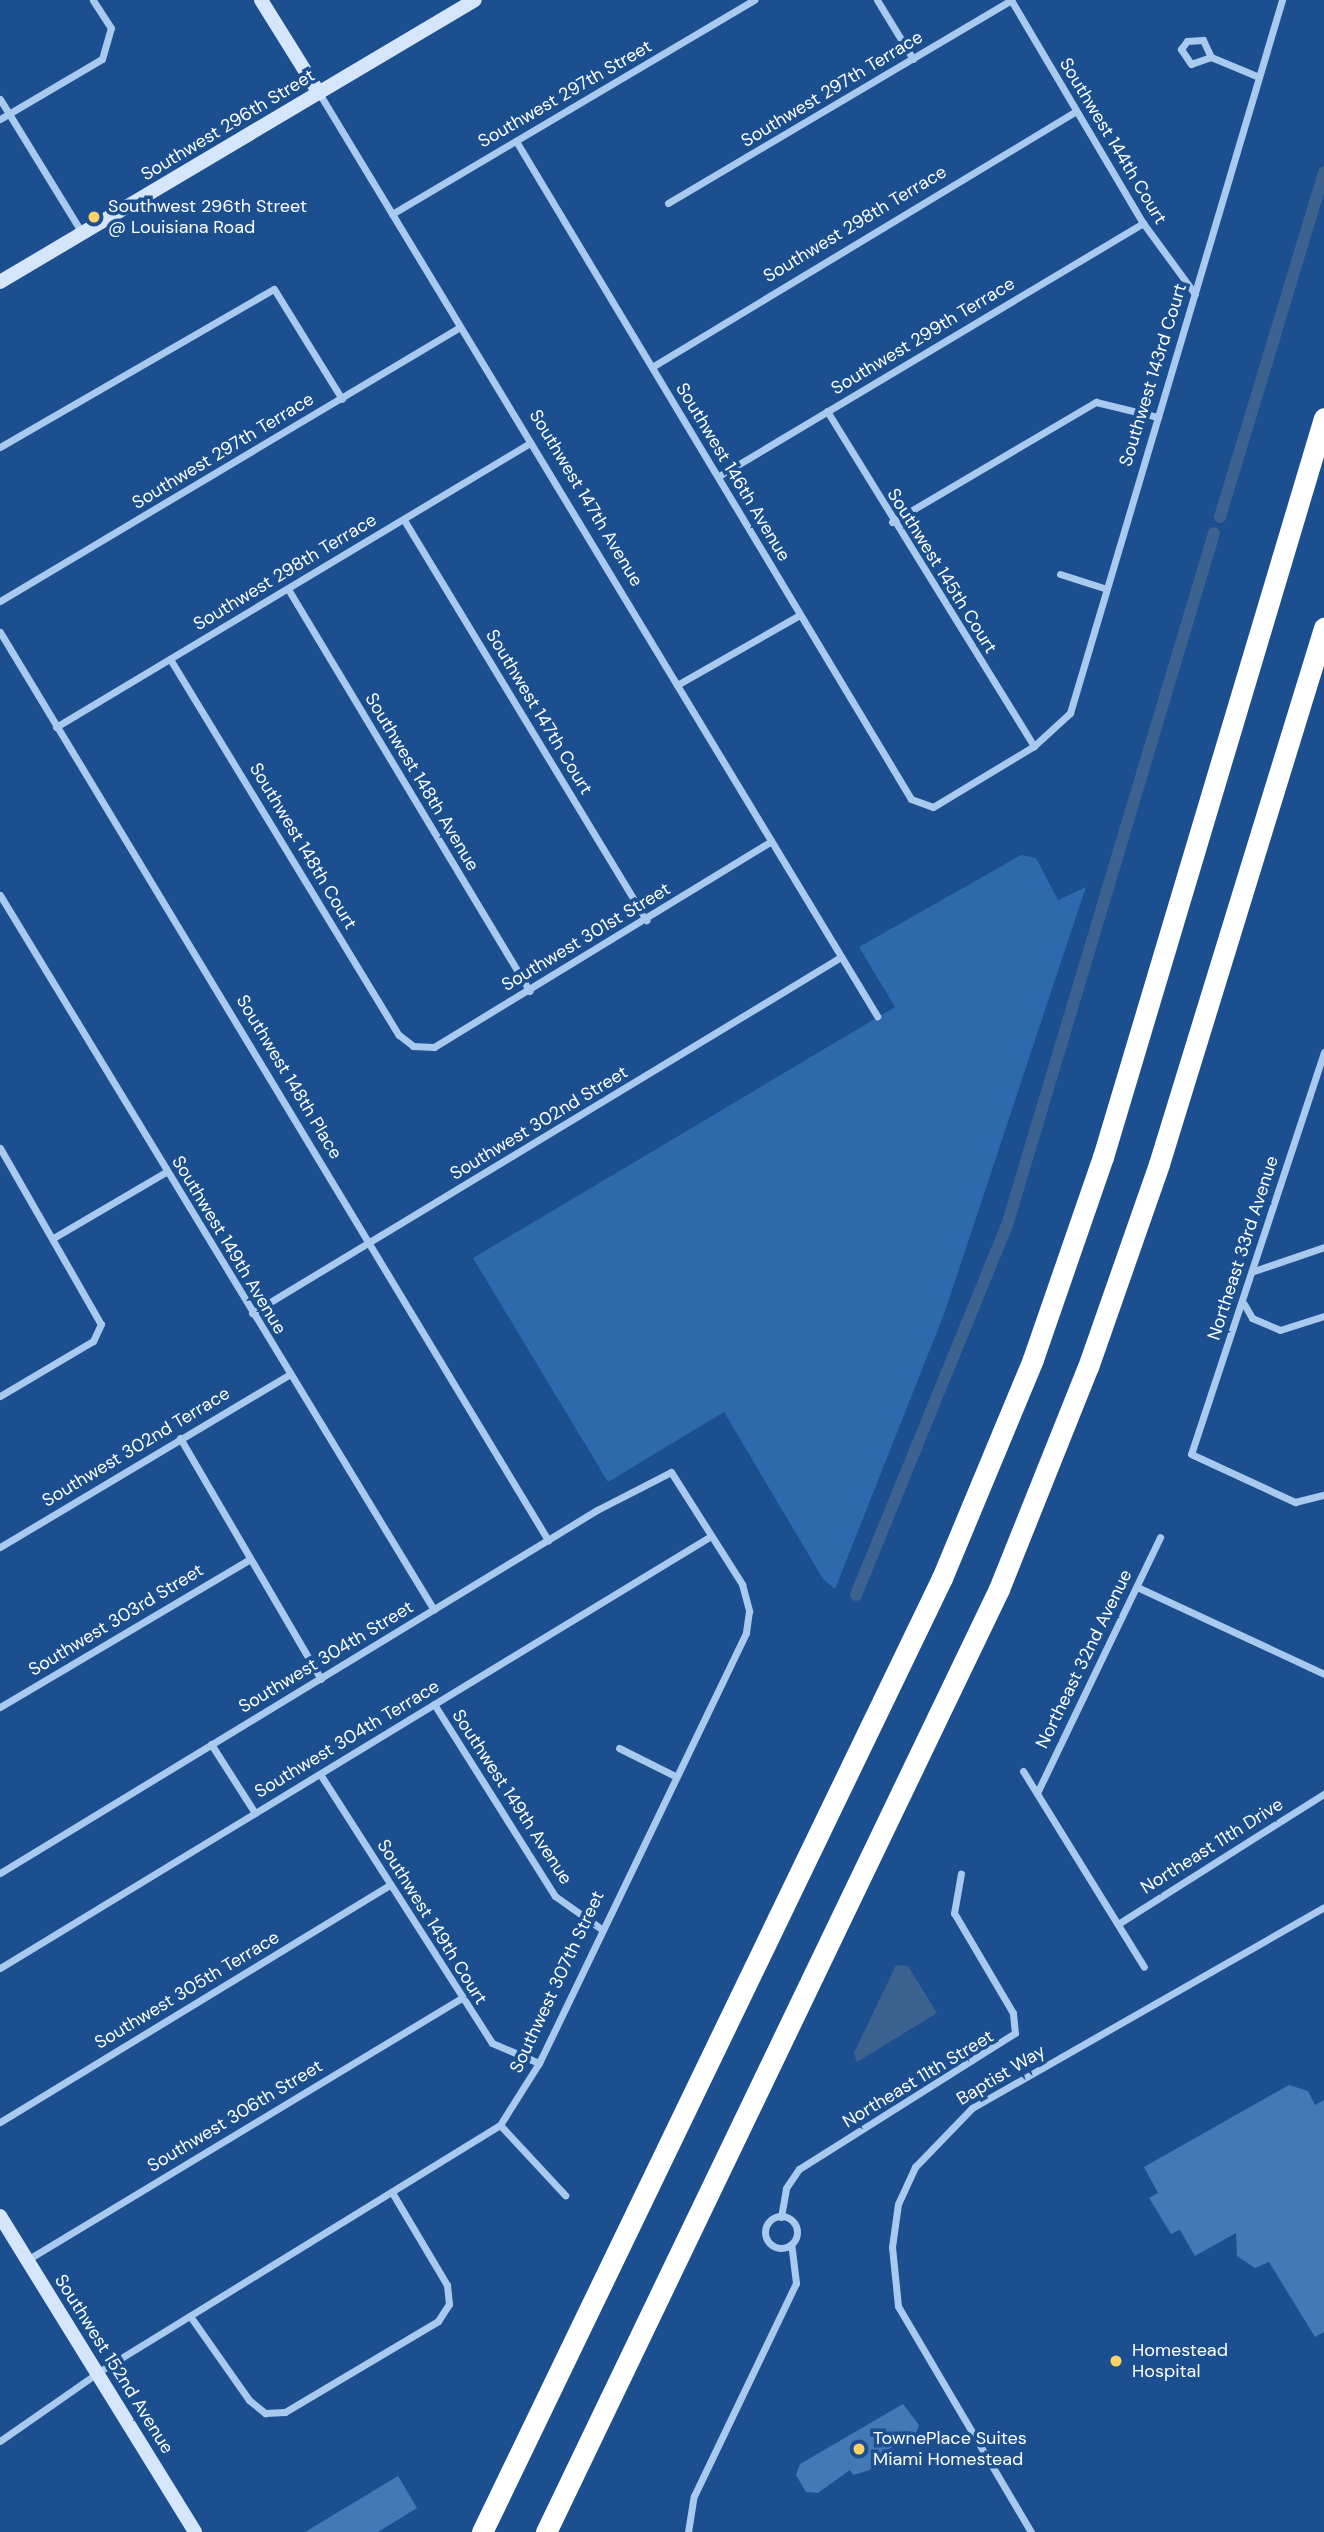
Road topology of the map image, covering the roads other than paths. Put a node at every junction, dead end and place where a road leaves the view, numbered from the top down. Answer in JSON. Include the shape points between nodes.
{"nodes":[{"id":1,"x":93,"y":0,"type":"edge"},
{"id":2,"x":261,"y":0,"type":"edge"},
{"id":3,"x":475,"y":0,"type":"edge"},
{"id":4,"x":754,"y":0,"type":"edge"},
{"id":5,"x":877,"y":0,"type":"edge"},
{"id":6,"x":1011,"y":0,"type":"edge"},
{"id":7,"x":1282,"y":0,"type":"edge"},
{"id":8,"x":1212,"y":57,"type":"junction"},
{"id":9,"x":913,"y":59,"type":"junction"},
{"id":10,"x":1259,"y":77,"type":"junction"},
{"id":11,"x":319,"y":93,"type":"junction"},
{"id":12,"x":0,"y":99,"type":"edge"},
{"id":13,"x":1076,"y":111,"type":"junction"},
{"id":14,"x":9,"y":114,"type":"junction"},
{"id":15,"x":0,"y":119,"type":"edge"},
{"id":16,"x":516,"y":141,"type":"junction"},
{"id":17,"x":668,"y":203,"type":"dead end"},
{"id":18,"x":392,"y":214,"type":"junction"},
{"id":19,"x":1143,"y":223,"type":"junction"},
{"id":20,"x":83,"y":233,"type":"junction"},
{"id":21,"x":0,"y":282,"type":"edge"},
{"id":22,"x":1195,"y":294,"type":"junction"},
{"id":23,"x":460,"y":327,"type":"junction"},
{"id":24,"x":652,"y":367,"type":"junction"},
{"id":25,"x":342,"y":399,"type":"junction"},
{"id":26,"x":827,"y":411,"type":"junction"},
{"id":27,"x":1158,"y":417,"type":"junction"},
{"id":28,"x":1324,"y":418,"type":"edge"},
{"id":29,"x":530,"y":443,"type":"junction"},
{"id":30,"x":0,"y":447,"type":"edge"},
{"id":31,"x":719,"y":476,"type":"junction"},
{"id":32,"x":404,"y":520,"type":"junction"},
{"id":33,"x":892,"y":522,"type":"junction"},
{"id":34,"x":1060,"y":574,"type":"dead end"},
{"id":35,"x":288,"y":589,"type":"junction"},
{"id":36,"x":1104,"y":589,"type":"junction"},
{"id":37,"x":0,"y":601,"type":"edge"},
{"id":38,"x":799,"y":616,"type":"junction"},
{"id":39,"x":1324,"y":628,"type":"edge"},
{"id":40,"x":0,"y":632,"type":"edge"},
{"id":41,"x":170,"y":659,"type":"junction"},
{"id":42,"x":677,"y":685,"type":"junction"},
{"id":43,"x":56,"y":727,"type":"junction"},
{"id":44,"x":1034,"y":746,"type":"junction"},
{"id":45,"x":933,"y":807,"type":"joint"},
{"id":46,"x":771,"y":841,"type":"junction"},
{"id":47,"x":0,"y":895,"type":"edge"},
{"id":48,"x":646,"y":920,"type":"junction"},
{"id":49,"x":841,"y":957,"type":"junction"},
{"id":50,"x":530,"y":990,"type":"junction"},
{"id":51,"x":877,"y":1016,"type":"dead end"},
{"id":52,"x":412,"y":1046,"type":"joint"},
{"id":53,"x":1324,"y":1052,"type":"edge"},
{"id":54,"x":0,"y":1147,"type":"edge"},
{"id":55,"x":166,"y":1172,"type":"junction"},
{"id":56,"x":55,"y":1237,"type":"junction"},
{"id":57,"x":370,"y":1244,"type":"junction"},
{"id":58,"x":1324,"y":1247,"type":"edge"},
{"id":59,"x":1254,"y":1271,"type":"junction"},
{"id":60,"x":1244,"y":1304,"type":"junction"},
{"id":61,"x":252,"y":1313,"type":"junction"},
{"id":62,"x":1324,"y":1316,"type":"edge"},
{"id":63,"x":289,"y":1376,"type":"junction"},
{"id":64,"x":0,"y":1396,"type":"edge"},
{"id":65,"x":180,"y":1438,"type":"junction"},
{"id":66,"x":1324,"y":1495,"type":"edge"},
{"id":67,"x":711,"y":1536,"type":"junction"},
{"id":68,"x":1160,"y":1537,"type":"dead end"},
{"id":69,"x":548,"y":1540,"type":"junction"},
{"id":70,"x":0,"y":1547,"type":"edge"},
{"id":71,"x":249,"y":1560,"type":"junction"},
{"id":72,"x":1136,"y":1587,"type":"junction"},
{"id":73,"x":434,"y":1610,"type":"junction"},
{"id":74,"x":1324,"y":1674,"type":"edge"},
{"id":75,"x":321,"y":1679,"type":"junction"},
{"id":76,"x":434,"y":1704,"type":"junction"},
{"id":77,"x":0,"y":1707,"type":"edge"},
{"id":78,"x":211,"y":1744,"type":"junction"},
{"id":79,"x":619,"y":1748,"type":"dead end"},
{"id":80,"x":1023,"y":1770,"type":"dead end"},
{"id":81,"x":320,"y":1774,"type":"junction"},
{"id":82,"x":675,"y":1776,"type":"junction"},
{"id":83,"x":1037,"y":1793,"type":"junction"},
{"id":84,"x":1324,"y":1794,"type":"edge"},
{"id":85,"x":255,"y":1813,"type":"junction"},
{"id":86,"x":0,"y":1873,"type":"edge"},
{"id":87,"x":961,"y":1874,"type":"dead end"},
{"id":88,"x":390,"y":1885,"type":"junction"},
{"id":89,"x":1324,"y":1907,"type":"edge"},
{"id":90,"x":1118,"y":1924,"type":"junction"},
{"id":91,"x":600,"y":1928,"type":"junction"},
{"id":92,"x":1144,"y":1967,"type":"dead end"},
{"id":93,"x":0,"y":1968,"type":"edge"},
{"id":94,"x":460,"y":1999,"type":"junction"},
{"id":95,"x":539,"y":2063,"type":"junction"},
{"id":96,"x":0,"y":2122,"type":"edge"},
{"id":97,"x":500,"y":2125,"type":"junction"},
{"id":98,"x":393,"y":2194,"type":"junction"},
{"id":99,"x":565,"y":2195,"type":"dead end"},
{"id":100,"x":0,"y":2216,"type":"edge"},
{"id":101,"x":781,"y":2217,"type":"junction"},
{"id":102,"x":791,"y":2245,"type":"junction"},
{"id":103,"x":27,"y":2260,"type":"junction"},
{"id":104,"x":190,"y":2316,"type":"junction"},
{"id":105,"x":96,"y":2374,"type":"junction"},
{"id":106,"x":0,"y":2441,"type":"edge"},
{"id":107,"x":195,"y":2532,"type":"edge"},
{"id":108,"x":482,"y":2532,"type":"edge"},
{"id":109,"x":546,"y":2532,"type":"edge"},
{"id":110,"x":688,"y":2532,"type":"edge"},
{"id":111,"x":1031,"y":2532,"type":"edge"}],
"edges":[{"from":1,"to":14,"type":"street","via":[[111,28],[103,59]]},
{"from":2,"to":11,"type":"street","name":"Southwest 147th Avenue"},
{"from":3,"to":11,"type":"street","name":"Southwest 296th Street"},
{"from":4,"to":16,"type":"street","name":"Southwest 297th Street"},
{"from":5,"to":9,"type":"street"},
{"from":6,"to":9,"type":"street","name":"Southwest 297th Terrace"},
{"from":6,"to":13,"type":"street","name":"Southwest 144th Court"},
{"from":7,"to":10,"type":"street","name":"Southwest 143rd Court"},
{"from":8,"to":8,"type":"street","via":[[1203,40],[1186,41],[1181,49],[1191,64]]},
{"from":8,"to":10,"type":"street"},
{"from":9,"to":17,"type":"street","name":"Southwest 297th Terrace"},
{"from":10,"to":22,"type":"street","name":"Southwest 143rd Court"},
{"from":11,"to":18,"type":"street","name":"Southwest 147th Avenue"},
{"from":11,"to":20,"type":"street","name":"Southwest 296th Street"},
{"from":12,"to":14,"type":"street"},
{"from":13,"to":19,"type":"street","name":"Southwest 144th Court"},
{"from":13,"to":24,"type":"street","name":"Southwest 298th Terrace"},
{"from":14,"to":15,"type":"street"},
{"from":14,"to":20,"type":"street"},
{"from":16,"to":18,"type":"street","name":"Southwest 297th Street"},
{"from":16,"to":24,"type":"street","name":"Southwest 146th Avenue"},
{"from":18,"to":23,"type":"street","name":"Southwest 147th Avenue"},
{"from":19,"to":22,"type":"street","name":"Southwest 144th Court"},
{"from":19,"to":26,"type":"street","name":"Southwest 299th Terrace"},
{"from":20,"to":21,"type":"street","name":"Southwest 296th Street"},
{"from":22,"to":27,"type":"street","name":"Southwest 143rd Court"},
{"from":23,"to":25,"type":"street","name":"Southwest 297th Terrace"},
{"from":23,"to":29,"type":"street","name":"Southwest 147th Avenue"},
{"from":24,"to":31,"type":"street","name":"Southwest 146th Avenue"},
{"from":25,"to":30,"type":"street","via":[[274,289]]},
{"from":25,"to":37,"type":"street","name":"Southwest 297th Terrace"},
{"from":26,"to":31,"type":"street","name":"Southwest 299th Terrace"},
{"from":26,"to":33,"type":"street","name":"Southwest 145th Court"},
{"from":27,"to":33,"type":"street","via":[[1096,402]]},
{"from":27,"to":36,"type":"street","name":"Southwest 143rd Court"},
{"from":28,"to":108,"type":"highway","via":[[1111,1131],[1032,1359],[942,1578]]},
{"from":29,"to":32,"type":"street","name":"Southwest 298th Terrace"},
{"from":29,"to":42,"type":"street","name":"Southwest 147th Avenue"},
{"from":31,"to":38,"type":"street","name":"Southwest 146th Avenue"},
{"from":32,"to":35,"type":"street","name":"Southwest 298th Terrace"},
{"from":32,"to":48,"type":"street","name":"Southwest 147th Court"},
{"from":33,"to":44,"type":"street","name":"Southwest 145th Court"},
{"from":34,"to":36,"type":"street"},
{"from":35,"to":41,"type":"street","name":"Southwest 298th Terrace"},
{"from":35,"to":50,"type":"street","name":"Southwest 148th Avenue"},
{"from":36,"to":44,"type":"street","name":"Southwest 143rd Court","via":[[1070,713]]},
{"from":38,"to":42,"type":"street"},
{"from":38,"to":45,"type":"street","name":"Southwest 146th Avenue","via":[[911,799]]},
{"from":39,"to":109,"type":"highway","via":[[1155,1177],[999,1589]]},
{"from":40,"to":43,"type":"street","name":"Southwest 148th Place"},
{"from":41,"to":43,"type":"street","name":"Southwest 298th Terrace"},
{"from":41,"to":52,"type":"street","name":"Southwest 148th Court","via":[[399,1035]]},
{"from":42,"to":46,"type":"street","name":"Southwest 147th Avenue"},
{"from":43,"to":57,"type":"street","name":"Southwest 148th Place"},
{"from":44,"to":45,"type":"street","name":"Southwest 143rd Court"},
{"from":46,"to":48,"type":"street","name":"Southwest 301st Street"},
{"from":46,"to":49,"type":"street","name":"Southwest 147th Avenue"},
{"from":47,"to":55,"type":"street","name":"Southwest 149th Avenue"},
{"from":48,"to":50,"type":"street","name":"Southwest 301st Street"},
{"from":49,"to":51,"type":"street","name":"Southwest 147th Avenue"},
{"from":49,"to":57,"type":"street","name":"Southwest 302nd Street"},
{"from":50,"to":52,"type":"street","name":"Southwest 301st Street","via":[[433,1047]]},
{"from":53,"to":59,"type":"street","name":"Northeast 33rd Avenue"},
{"from":54,"to":56,"type":"street"},
{"from":55,"to":56,"type":"street"},
{"from":55,"to":61,"type":"street","name":"Southwest 149th Avenue"},
{"from":56,"to":64,"type":"street","via":[[101,1324],[93,1341]]},
{"from":57,"to":61,"type":"street","name":"Southwest 302nd Street"},
{"from":57,"to":69,"type":"street","name":"Southwest 148th Place"},
{"from":58,"to":59,"type":"street"},
{"from":59,"to":60,"type":"street","name":"Northeast 33rd Avenue"},
{"from":60,"to":62,"type":"street","via":[[1252,1318],[1279,1330]]},
{"from":60,"to":66,"type":"street","name":"Northeast 33rd Avenue","via":[[1191,1454],[1295,1502]]},
{"from":61,"to":63,"type":"street","name":"Southwest 149th Avenue"},
{"from":63,"to":65,"type":"street","name":"Southwest 302nd Terrace"},
{"from":63,"to":73,"type":"street","name":"Southwest 149th Avenue"},
{"from":65,"to":70,"type":"street","name":"Southwest 302nd Terrace"},
{"from":65,"to":71,"type":"street"},
{"from":67,"to":69,"type":"street","name":"Southwest 304th Street","via":[[671,1472]]},
{"from":67,"to":76,"type":"street","name":"Southwest 304th Terrace"},
{"from":67,"to":82,"type":"street","name":"Southwest 307th Street","via":[[742,1584],[749,1611],[746,1633]]},
{"from":68,"to":72,"type":"street","name":"Northeast 32nd Avenue"},
{"from":69,"to":73,"type":"street","name":"Southwest 304th Street"},
{"from":71,"to":75,"type":"street"},
{"from":71,"to":77,"type":"street","name":"Southwest 303rd Street"},
{"from":72,"to":74,"type":"street"},
{"from":72,"to":83,"type":"street","name":"Northeast 32nd Avenue"},
{"from":73,"to":75,"type":"street","name":"Southwest 304th Street"},
{"from":75,"to":78,"type":"street","name":"Southwest 304th Street"},
{"from":76,"to":81,"type":"street","name":"Southwest 304th Terrace"},
{"from":76,"to":91,"type":"street","name":"Southwest 149th Avenue","via":[[555,1896]]},
{"from":78,"to":85,"type":"street"},
{"from":78,"to":86,"type":"street","name":"Southwest 304th Street"},
{"from":79,"to":82,"type":"street"},
{"from":80,"to":83,"type":"street"},
{"from":81,"to":85,"type":"street","name":"Southwest 304th Terrace"},
{"from":81,"to":88,"type":"street","name":"Southwest 149th Court"},
{"from":82,"to":91,"type":"street","name":"Southwest 307th Street"},
{"from":83,"to":90,"type":"street"},
{"from":84,"to":90,"type":"street","name":"Northeast 11th Drive"},
{"from":85,"to":93,"type":"street","name":"Southwest 304th Terrace"},
{"from":87,"to":101,"type":"street","name":"Northeast 11th Street","via":[[954,1913],[1013,2012],[1015,2033],[799,2169],[786,2188]]},
{"from":88,"to":94,"type":"street","name":"Southwest 149th Court"},
{"from":88,"to":96,"type":"street","name":"Southwest 305th Terrace"},
{"from":89,"to":111,"type":"street","name":"Baptist Way","via":[[972,2108],[915,2167],[898,2204],[892,2247],[898,2306]]},
{"from":90,"to":92,"type":"street"},
{"from":91,"to":95,"type":"street","name":"Southwest 307th Street"},
{"from":94,"to":95,"type":"street","name":"Southwest 149th Court","via":[[492,2043]]},
{"from":94,"to":103,"type":"street","name":"Southwest 306th Street"},
{"from":95,"to":97,"type":"street","name":"Southwest 307th Street"},
{"from":97,"to":98,"type":"street","name":"Southwest 307th Street"},
{"from":97,"to":99,"type":"street"},
{"from":98,"to":104,"type":"street","name":"Southwest 307th Street"},
{"from":98,"to":104,"type":"street","via":[[447,2285],[449,2304],[438,2321],[285,2412],[265,2413],[249,2400]]},
{"from":100,"to":103,"type":"street","name":"Southwest 152nd Avenue"},
{"from":101,"to":102,"type":"street","via":[[795,2226]]},
{"from":101,"to":102,"type":"street","name":"Northeast 11th Street","via":[[769,2222],[766,2236],[776,2247]]},
{"from":102,"to":110,"type":"street","via":[[796,2283],[694,2496]]},
{"from":103,"to":105,"type":"street","name":"Southwest 152nd Avenue"},
{"from":104,"to":105,"type":"street","name":"Southwest 307th Street"},
{"from":105,"to":106,"type":"street","name":"Southwest 307th Street"},
{"from":105,"to":107,"type":"street","name":"Southwest 152nd Avenue"}]}
